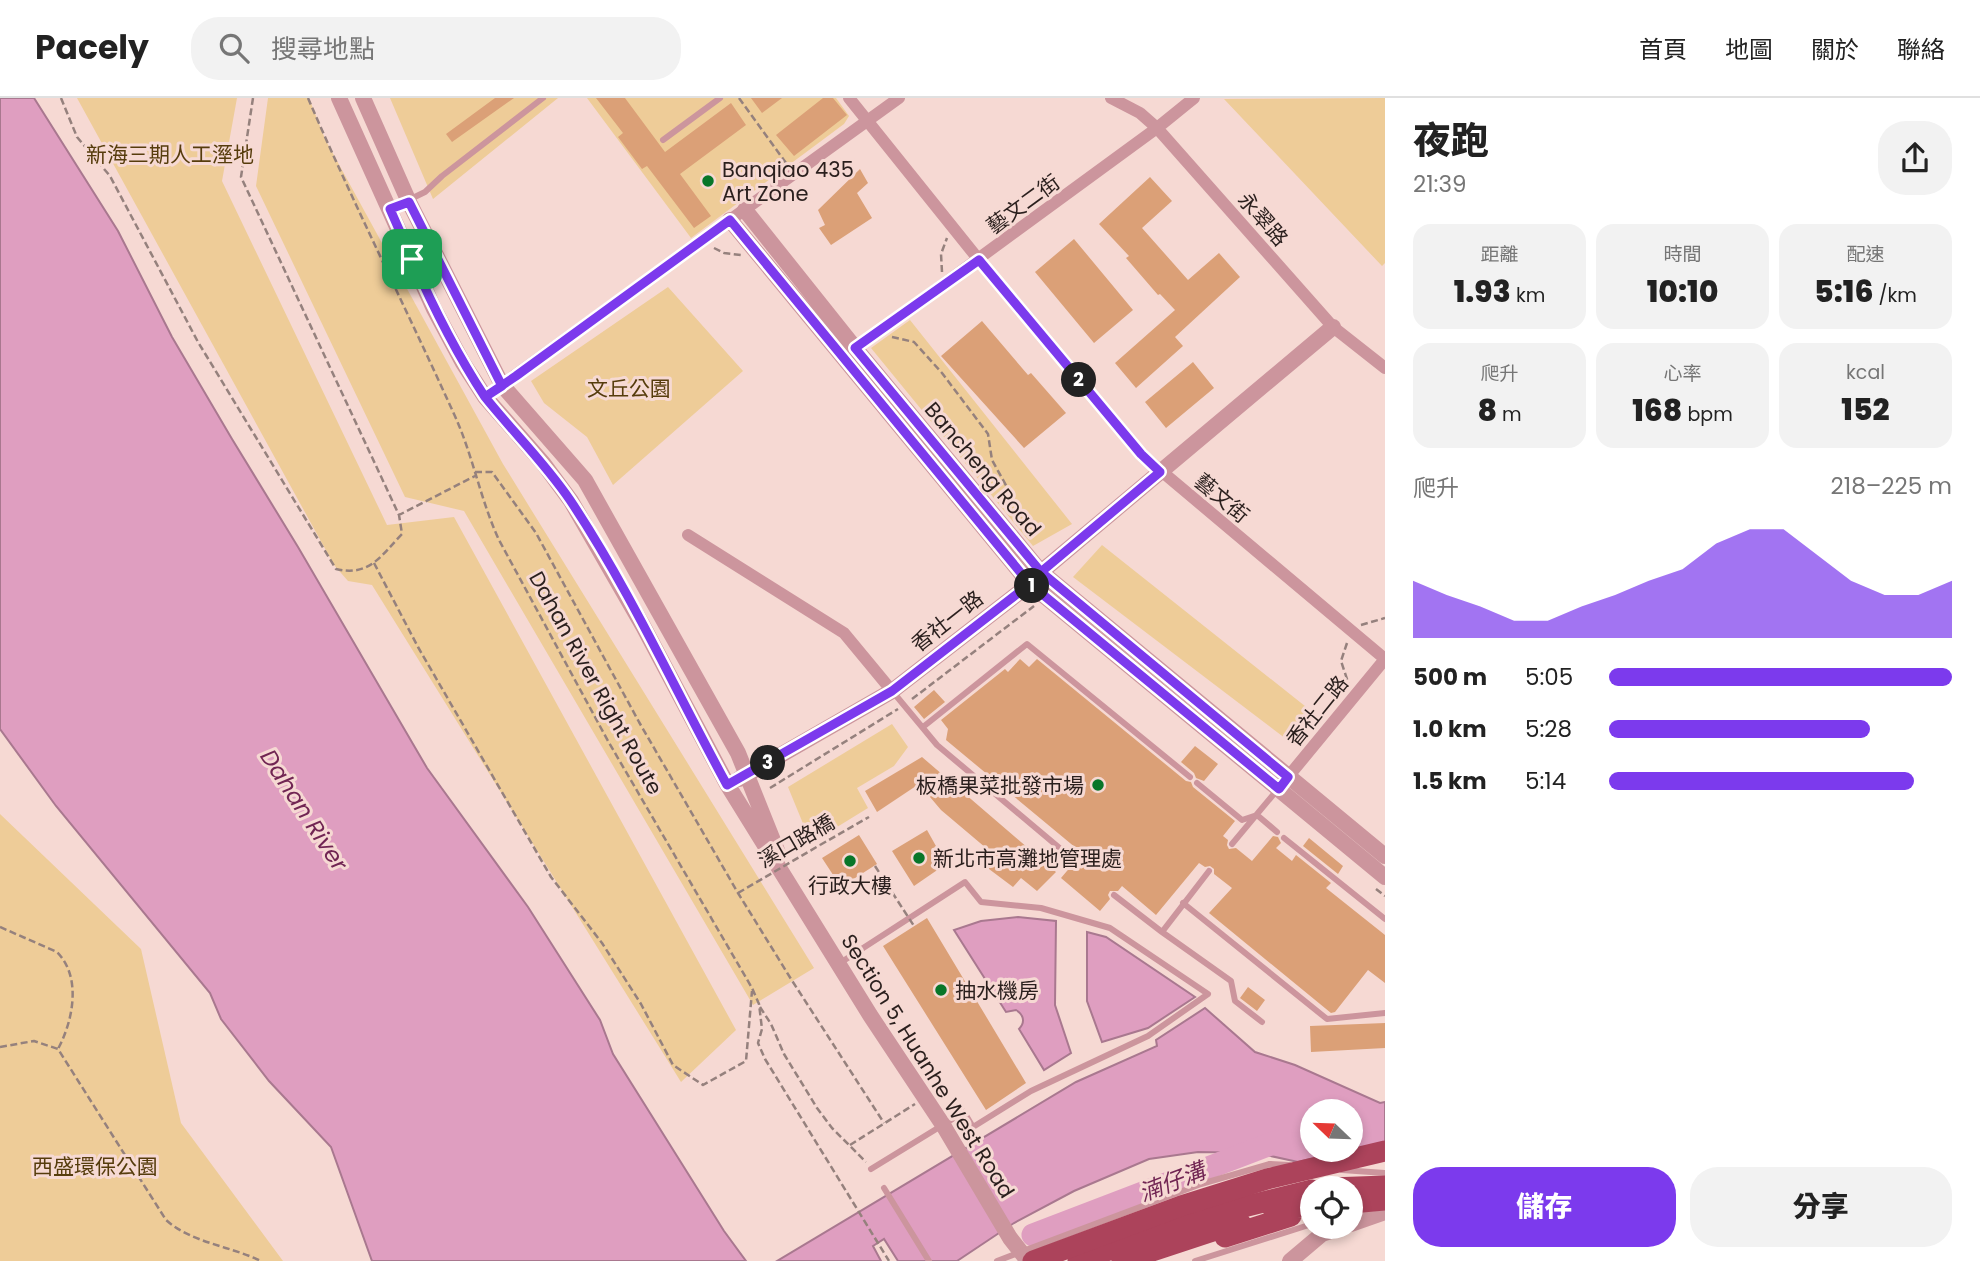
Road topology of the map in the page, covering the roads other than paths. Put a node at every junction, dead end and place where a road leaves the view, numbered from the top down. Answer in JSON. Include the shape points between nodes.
{"nodes":[{"id":1,"x":339,"y":98,"type":"edge"},
{"id":2,"x":363,"y":98,"type":"edge"},
{"id":3,"x":543,"y":98,"type":"edge"},
{"id":4,"x":720,"y":98,"type":"edge"},
{"id":5,"x":849,"y":98,"type":"edge"},
{"id":6,"x":899,"y":98,"type":"edge"},
{"id":7,"x":1111,"y":98,"type":"edge"},
{"id":8,"x":1194,"y":98,"type":"edge"},
{"id":9,"x":866,"y":122,"type":"junction"},
{"id":10,"x":1157,"y":128,"type":"junction"},
{"id":11,"x":663,"y":140,"type":"dead end"},
{"id":12,"x":409,"y":202,"type":"junction"},
{"id":13,"x":390,"y":209,"type":"junction"},
{"id":14,"x":745,"y":210,"type":"junction"},
{"id":15,"x":730,"y":220,"type":"junction"},
{"id":16,"x":979,"y":260,"type":"junction"},
{"id":17,"x":1333,"y":327,"type":"junction"},
{"id":18,"x":849,"y":354,"type":"junction"},
{"id":19,"x":1385,"y":368,"type":"edge"},
{"id":20,"x":502,"y":386,"type":"junction"},
{"id":21,"x":485,"y":397,"type":"junction"},
{"id":22,"x":1160,"y":472,"type":"junction"},
{"id":23,"x":688,"y":535,"type":"dead end"},
{"id":24,"x":1036,"y":578,"type":"junction"},
{"id":25,"x":1385,"y":659,"type":"edge"},
{"id":26,"x":892,"y":691,"type":"junction"},
{"id":27,"x":923,"y":727,"type":"junction"},
{"id":28,"x":747,"y":775,"type":"junction"},
{"id":29,"x":1189,"y":777,"type":"dead end"},
{"id":30,"x":1197,"y":783,"type":"dead end"},
{"id":31,"x":1283,"y":783,"type":"junction"},
{"id":32,"x":727,"y":785,"type":"junction"},
{"id":33,"x":1257,"y":815,"type":"junction"},
{"id":34,"x":1277,"y":832,"type":"dead end"},
{"id":35,"x":1284,"y":838,"type":"dead end"},
{"id":36,"x":1232,"y":844,"type":"dead end"},
{"id":37,"x":1385,"y":856,"type":"edge"},
{"id":38,"x":1075,"y":861,"type":"dead end"},
{"id":39,"x":1209,"y":871,"type":"dead end"},
{"id":40,"x":1380,"y":882,"type":"edge"},
{"id":41,"x":795,"y":892,"type":"junction"},
{"id":42,"x":1114,"y":895,"type":"dead end"},
{"id":43,"x":1183,"y":903,"type":"junction"},
{"id":44,"x":1385,"y":919,"type":"edge"},
{"id":45,"x":1162,"y":932,"type":"junction"},
{"id":46,"x":838,"y":964,"type":"junction"},
{"id":47,"x":1385,"y":1013,"type":"edge"},
{"id":48,"x":1262,"y":1022,"type":"dead end"},
{"id":49,"x":943,"y":1125,"type":"junction"},
{"id":50,"x":1385,"y":1151,"type":"edge"},
{"id":51,"x":872,"y":1169,"type":"road end"},
{"id":52,"x":1385,"y":1173,"type":"edge"},
{"id":53,"x":1363,"y":1187,"type":"edge"},
{"id":54,"x":1385,"y":1187,"type":"edge"},
{"id":55,"x":884,"y":1188,"type":"dead end"},
{"id":56,"x":1363,"y":1195,"type":"edge"},
{"id":57,"x":1363,"y":1200,"type":"edge"},
{"id":58,"x":1385,"y":1201,"type":"edge"},
{"id":59,"x":1300,"y":1202,"type":"edge"},
{"id":60,"x":1300,"y":1203,"type":"edge"},
{"id":61,"x":1300,"y":1204,"type":"edge"},
{"id":62,"x":1363,"y":1209,"type":"edge"},
{"id":63,"x":1385,"y":1212,"type":"edge"},
{"id":64,"x":1363,"y":1220,"type":"edge"},
{"id":65,"x":1300,"y":1228,"type":"edge"},
{"id":66,"x":1316,"y":1239,"type":"edge"},
{"id":67,"x":929,"y":1261,"type":"edge"},
{"id":68,"x":997,"y":1261,"type":"edge"},
{"id":69,"x":1028,"y":1261,"type":"edge"},
{"id":70,"x":1033,"y":1261,"type":"edge"},
{"id":71,"x":1078,"y":1261,"type":"edge"},
{"id":72,"x":1122,"y":1261,"type":"edge"},
{"id":73,"x":1157,"y":1261,"type":"edge"},
{"id":74,"x":1195,"y":1261,"type":"edge"},
{"id":75,"x":1290,"y":1261,"type":"edge"}],
"edges":[{"from":1,"to":13,"type":"street","name":"Section 5, Huanhe West Road"},
{"from":2,"to":12,"type":"street","name":"Section 5, Huanhe West Road"},
{"from":3,"to":12,"type":"lane"},
{"from":4,"to":11,"type":"lane"},
{"from":5,"to":9,"type":"street","name":"藝文街"},
{"from":6,"to":9,"type":"street"},
{"from":7,"to":10,"type":"street","name":"永翠路"},
{"from":8,"to":10,"type":"street","name":"藝文二街"},
{"from":9,"to":14,"type":"street"},
{"from":9,"to":16,"type":"street","name":"藝文街"},
{"from":10,"to":16,"type":"street","name":"藝文二街"},
{"from":10,"to":17,"type":"street","name":"永翠路"},
{"from":12,"to":13,"type":"lane"},
{"from":12,"to":20,"type":"street","name":"Section 5, Huanhe West Road"},
{"from":13,"to":21,"type":"street","name":"Section 5, Huanhe West Road","via":[[434,309]]},
{"from":14,"to":15,"type":"street"},
{"from":14,"to":18,"type":"street","name":"Bancheng Road"},
{"from":15,"to":18,"type":"street","name":"Bancheng Road"},
{"from":15,"to":20,"type":"street"},
{"from":16,"to":18,"type":"street","name":"藝文二街"},
{"from":16,"to":22,"type":"street","name":"藝文街"},
{"from":17,"to":19,"type":"street","name":"永翠路"},
{"from":17,"to":22,"type":"street","name":"香社一路"},
{"from":18,"to":24,"type":"street","name":"Bancheng Road"},
{"from":20,"to":21,"type":"street"},
{"from":20,"to":28,"type":"street","name":"Section 5, Huanhe West Road","via":[[585,480]]},
{"from":21,"to":32,"type":"street","name":"Section 5, Huanhe West Road","via":[[570,501]]},
{"from":22,"to":24,"type":"street","name":"香社一路"},
{"from":22,"to":25,"type":"street","name":"藝文街"},
{"from":23,"to":26,"type":"street","via":[[845,633]]},
{"from":24,"to":26,"type":"street","name":"香社一路"},
{"from":24,"to":31,"type":"street","name":"Bancheng Road"},
{"from":25,"to":31,"type":"street","name":"香社二路"},
{"from":26,"to":27,"type":"lane"},
{"from":26,"to":28,"type":"street","name":"香社一路"},
{"from":27,"to":29,"type":"lane","via":[[1027,643]]},
{"from":27,"to":38,"type":"lane","via":[[937,745]]},
{"from":28,"to":32,"type":"street","name":"香社一路"},
{"from":28,"to":41,"type":"street","name":"Section 5, Huanhe West Road"},
{"from":30,"to":33,"type":"lane","via":[[1242,820]]},
{"from":31,"to":33,"type":"lane"},
{"from":31,"to":37,"type":"street","name":"Bancheng Road"},
{"from":31,"to":40,"type":"street","name":"Bancheng Road"},
{"from":32,"to":41,"type":"street","name":"Section 5, Huanhe West Road"},
{"from":33,"to":34,"type":"lane"},
{"from":33,"to":36,"type":"lane"},
{"from":35,"to":44,"type":"lane"},
{"from":39,"to":43,"type":"lane"},
{"from":41,"to":46,"type":"street","name":"Section 5, Huanhe West Road"},
{"from":42,"to":45,"type":"lane"},
{"from":43,"to":45,"type":"lane"},
{"from":43,"to":47,"type":"lane","via":[[1327,1019]]},
{"from":45,"to":48,"type":"lane","via":[[1231,981],[1235,1001]]},
{"from":46,"to":49,"type":"street","name":"Section 5, Huanhe West Road"},
{"from":46,"to":49,"type":"lane","via":[[965,882],[981,902],[1041,908],[1110,928],[1208,994],[1148,1035],[1031,1091],[973,1127],[964,1112]]},
{"from":49,"to":51,"type":"lane"},
{"from":49,"to":69,"type":"street","name":"Section 5, Huanhe West Road"},
{"from":50,"to":70,"type":"highway","bridge":true,"via":[[1193,1202]]},
{"from":52,"to":68,"type":"lane","bridge":true,"via":[[1270,1164],[1201,1184]]},
{"from":53,"to":54,"type":"highway"},
{"from":54,"to":56,"type":"highway"},
{"from":55,"to":67,"type":"lane"},
{"from":57,"to":58,"type":"highway"},
{"from":58,"to":62,"type":"lane"},
{"from":59,"to":71,"type":"highway","via":[[1199,1218]]},
{"from":60,"to":72,"type":"highway"},
{"from":61,"to":73,"type":"highway"},
{"from":63,"to":64,"type":"street"},
{"from":65,"to":74,"type":"lane"},
{"from":66,"to":75,"type":"street"}]}
